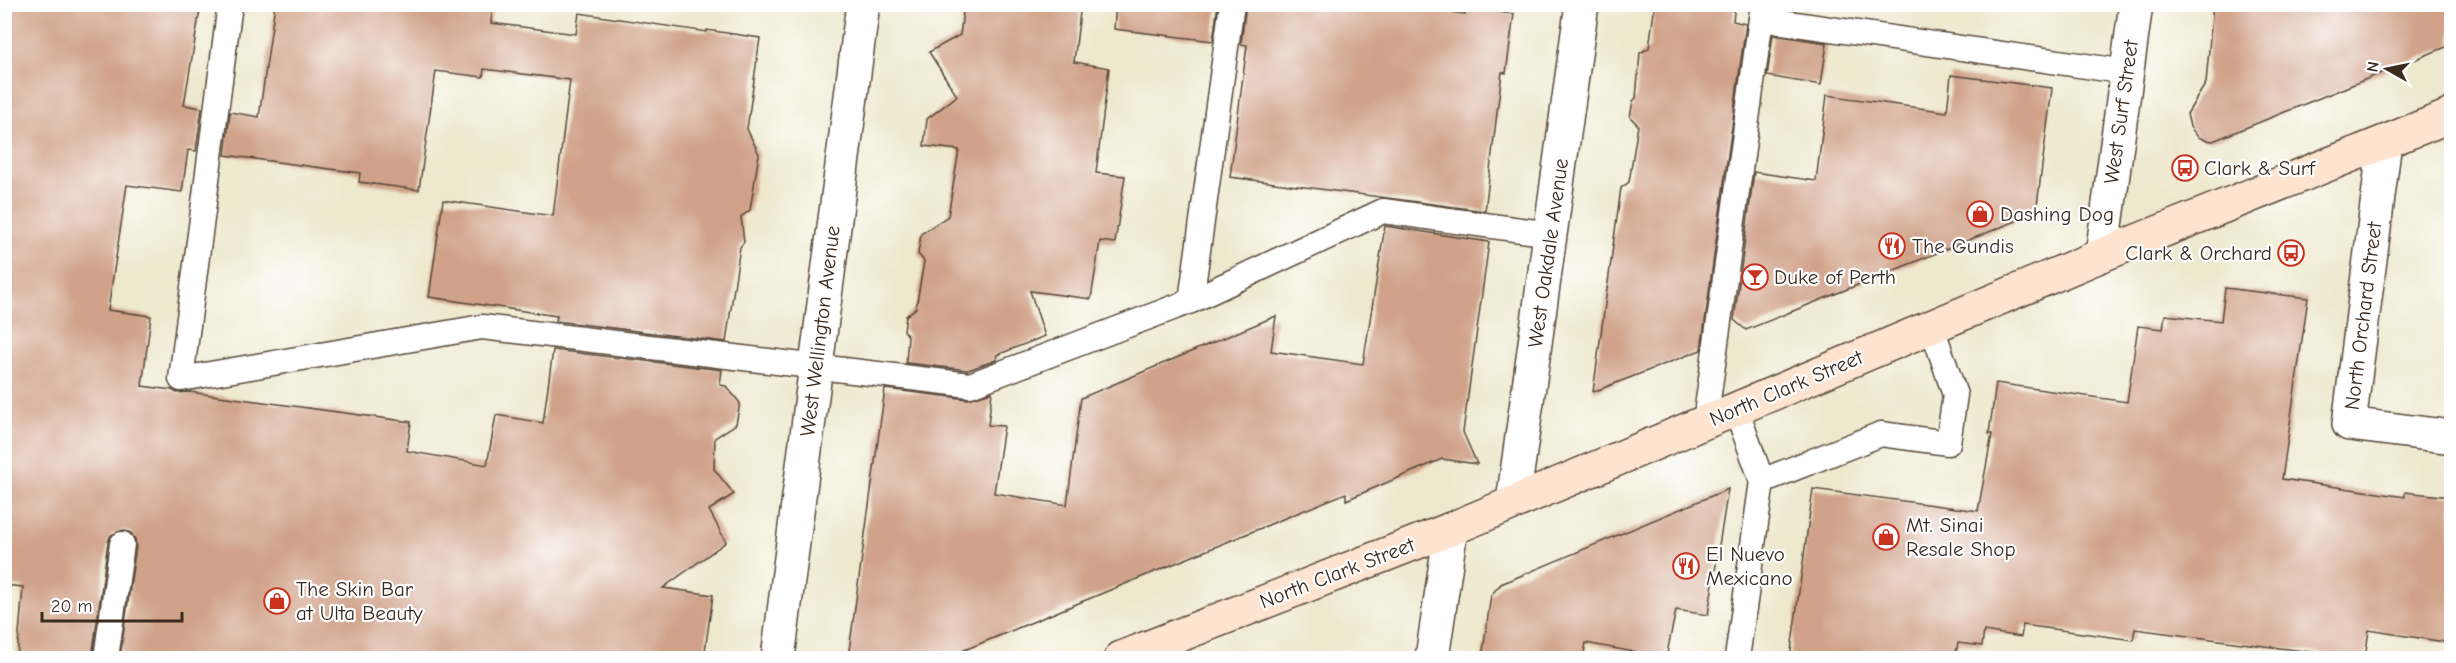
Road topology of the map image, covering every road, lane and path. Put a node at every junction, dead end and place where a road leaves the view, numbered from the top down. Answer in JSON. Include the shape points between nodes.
{"nodes":[{"id":1,"x":230,"y":4,"type":"edge"},
{"id":2,"x":863,"y":4,"type":"edge"},
{"id":3,"x":1232,"y":4,"type":"edge"},
{"id":4,"x":1582,"y":4,"type":"edge"},
{"id":5,"x":2136,"y":4,"type":"edge"},
{"id":6,"x":1762,"y":12,"type":"edge"},
{"id":7,"x":2127,"y":72,"type":"junction"},
{"id":8,"x":2451,"y":116,"type":"edge"},
{"id":9,"x":2385,"y":142,"type":"junction"},
{"id":10,"x":1551,"y":234,"type":"junction"},
{"id":11,"x":2102,"y":255,"type":"junction"},
{"id":12,"x":1191,"y":300,"type":"junction"},
{"id":13,"x":1932,"y":327,"type":"junction"},
{"id":14,"x":816,"y":367,"type":"junction"},
{"id":15,"x":1736,"y":409,"type":"junction"},
{"id":16,"x":1705,"y":422,"type":"junction"},
{"id":17,"x":2451,"y":436,"type":"edge"},
{"id":18,"x":1762,"y":481,"type":"junction"},
{"id":19,"x":1513,"y":502,"type":"junction"},
{"id":20,"x":1451,"y":529,"type":"junction"},
{"id":21,"x":122,"y":544,"type":"dead end"},
{"id":22,"x":106,"y":658,"type":"edge"},
{"id":23,"x":778,"y":658,"type":"edge"},
{"id":24,"x":1120,"y":658,"type":"edge"},
{"id":25,"x":1432,"y":658,"type":"edge"},
{"id":26,"x":1737,"y":658,"type":"edge"}],
"edges":[{"from":1,"to":14,"type":"lane","via":[[182,379],[482,327]]},
{"from":2,"to":14,"type":"street","name":"West Wellington Avenue"},
{"from":3,"to":12,"type":"lane"},
{"from":4,"to":10,"type":"street","name":"West Oakdale Avenue"},
{"from":5,"to":7,"type":"street","name":"West Surf Street"},
{"from":6,"to":7,"type":"lane"},
{"from":6,"to":16,"type":"lane"},
{"from":7,"to":11,"type":"street","name":"West Surf Street"},
{"from":8,"to":9,"type":"main road","name":"North Clark Street"},
{"from":9,"to":11,"type":"main road","name":"North Clark Street"},
{"from":9,"to":17,"type":"street","name":"North Orchard Street","via":[[2349,424]]},
{"from":10,"to":12,"type":"lane","via":[[1383,211]]},
{"from":10,"to":19,"type":"street","name":"West Oakdale Avenue"},
{"from":11,"to":13,"type":"main road","name":"North Clark Street"},
{"from":12,"to":14,"type":"lane","via":[[970,385]]},
{"from":13,"to":15,"type":"main road","name":"North Clark Street"},
{"from":13,"to":18,"type":"lane","via":[[1955,395],[1948,443],[1881,434]]},
{"from":14,"to":23,"type":"street","name":"West Wellington Avenue"},
{"from":15,"to":16,"type":"main road","name":"North Clark Street"},
{"from":15,"to":18,"type":"lane"},
{"from":16,"to":19,"type":"main road","name":"North Clark Street"},
{"from":18,"to":26,"type":"lane"},
{"from":19,"to":20,"type":"main road","name":"North Clark Street"},
{"from":20,"to":24,"type":"main road","name":"North Clark Street"},
{"from":20,"to":25,"type":"street"},
{"from":21,"to":22,"type":"lane"}]}
